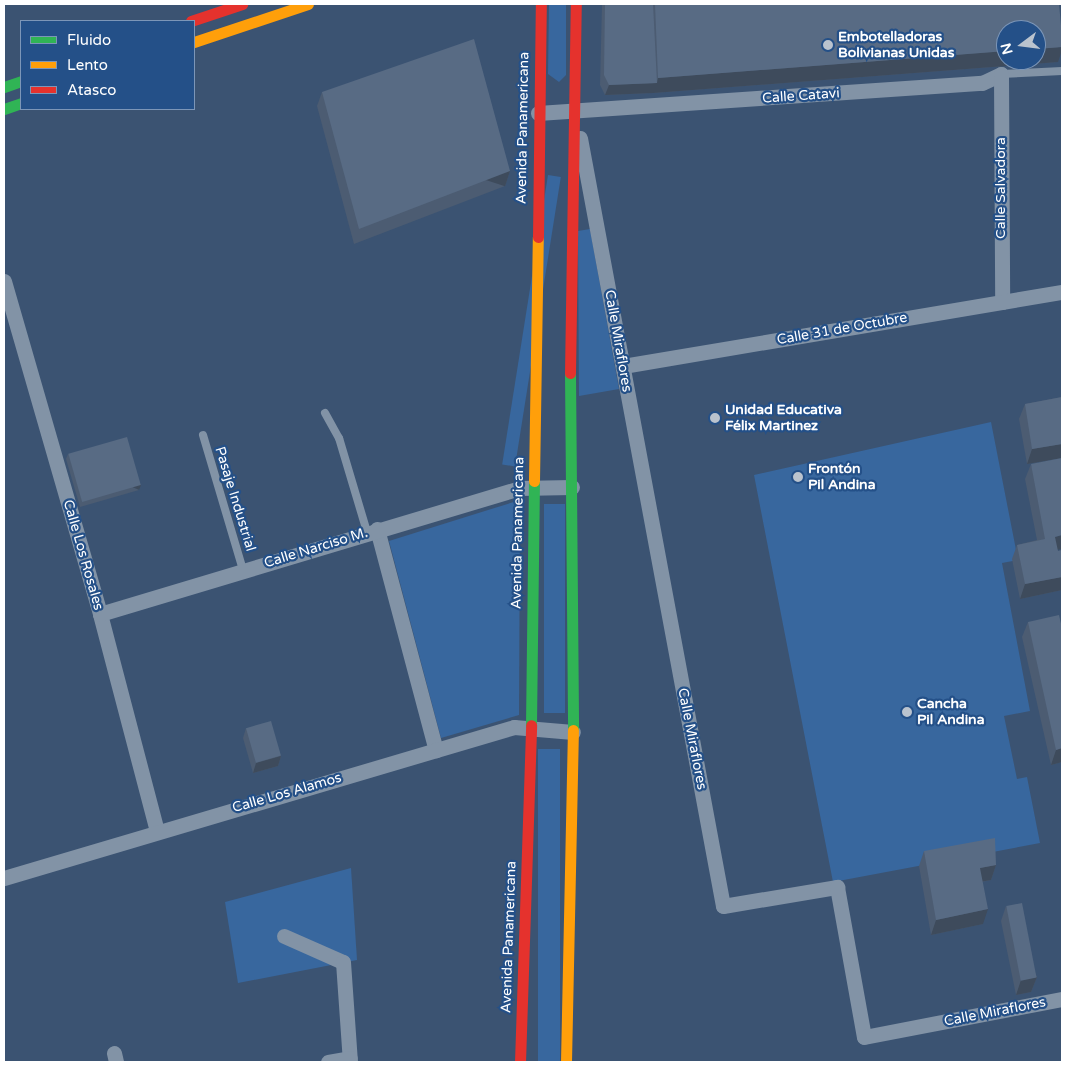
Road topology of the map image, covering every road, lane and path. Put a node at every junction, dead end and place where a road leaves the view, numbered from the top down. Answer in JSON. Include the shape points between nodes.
{"nodes":[{"id":1,"x":242,"y":4,"type":"edge"},
{"id":2,"x":308,"y":4,"type":"edge"},
{"id":3,"x":541,"y":4,"type":"edge"},
{"id":4,"x":576,"y":4,"type":"edge"},
{"id":5,"x":194,"y":20,"type":"edge"},
{"id":6,"x":195,"y":42,"type":"edge"},
{"id":7,"x":1062,"y":70,"type":"edge"},
{"id":8,"x":1001,"y":74,"type":"junction"},
{"id":9,"x":20,"y":81,"type":"edge"},
{"id":10,"x":4,"y":87,"type":"edge"},
{"id":11,"x":20,"y":103,"type":"edge"},
{"id":12,"x":4,"y":109,"type":"edge"},
{"id":13,"x":574,"y":112,"type":"junction"},
{"id":14,"x":538,"y":113,"type":"junction"},
{"id":15,"x":4,"y":281,"type":"edge"},
{"id":16,"x":1062,"y":292,"type":"edge"},
{"id":17,"x":1002,"y":302,"type":"junction"},
{"id":18,"x":623,"y":366,"type":"junction"},
{"id":19,"x":325,"y":413,"type":"dead end"},
{"id":20,"x":203,"y":435,"type":"dead end"},
{"id":21,"x":534,"y":486,"type":"junction"},
{"id":22,"x":572,"y":487,"type":"junction"},
{"id":23,"x":372,"y":530,"type":"junction"},
{"id":24,"x":243,"y":570,"type":"junction"},
{"id":25,"x":100,"y":614,"type":"junction"},
{"id":26,"x":531,"y":728,"type":"junction"},
{"id":27,"x":573,"y":732,"type":"junction"},
{"id":28,"x":436,"y":750,"type":"junction"},
{"id":29,"x":157,"y":831,"type":"junction"},
{"id":30,"x":4,"y":878,"type":"edge"},
{"id":31,"x":284,"y":936,"type":"dead end"},
{"id":32,"x":1062,"y":999,"type":"edge"},
{"id":33,"x":350,"y":1060,"type":"edge"},
{"id":34,"x":328,"y":1062,"type":"edge"},
{"id":35,"x":520,"y":1062,"type":"edge"},
{"id":36,"x":566,"y":1062,"type":"edge"}],
"edges":[{"from":1,"to":5,"type":"main road"},
{"from":2,"to":6,"type":"main road"},
{"from":3,"to":14,"type":"main road","name":"Avenida Panamericana"},
{"from":4,"to":13,"type":"main road"},
{"from":7,"to":8,"type":"lane","name":"Calle Catavi"},
{"from":8,"to":13,"type":"street","name":"Calle Catavi","via":[[982,84]]},
{"from":8,"to":17,"type":"street","name":"Calle Salvadora"},
{"from":9,"to":10,"type":"main road"},
{"from":11,"to":12,"type":"main road"},
{"from":13,"to":14,"type":"street","name":"Calle Catavi"},
{"from":13,"to":18,"type":"street","name":"Calle Miraflores"},
{"from":13,"to":22,"type":"main road","via":[[570,312]]},
{"from":14,"to":21,"type":"main road","name":"Avenida Panamericana"},
{"from":15,"to":25,"type":"street","name":"Calle Los Rosales"},
{"from":16,"to":17,"type":"street","name":"Calle 31 de Octubre"},
{"from":17,"to":18,"type":"street","name":"Calle 31 de Octubre"},
{"from":18,"to":32,"type":"street","name":"Calle Miraflores","via":[[723,906],[836,887],[864,1037]]},
{"from":19,"to":23,"type":"lane","via":[[339,438]]},
{"from":20,"to":24,"type":"lane","name":"Pasaje Industrial"},
{"from":21,"to":22,"type":"street","name":"Calle Narciso M."},
{"from":21,"to":23,"type":"street","name":"Calle Narciso M."},
{"from":21,"to":26,"type":"main road","name":"Avenida Panamericana"},
{"from":22,"to":27,"type":"main road"},
{"from":23,"to":24,"type":"street","name":"Calle Narciso M."},
{"from":23,"to":28,"type":"street"},
{"from":24,"to":25,"type":"street","name":"Calle Narciso M."},
{"from":25,"to":29,"type":"street","name":"Calle Los Rosales"},
{"from":26,"to":27,"type":"street","name":"Calle Los Alamos"},
{"from":26,"to":28,"type":"street","name":"Calle Los Alamos","via":[[514,727]]},
{"from":26,"to":35,"type":"main road","name":"Avenida Panamericana"},
{"from":27,"to":36,"type":"main road"},
{"from":28,"to":29,"type":"street","name":"Calle Los Alamos"},
{"from":29,"to":30,"type":"street","name":"Calle Los Alamos"},
{"from":31,"to":33,"type":"street","via":[[343,962]]},
{"from":33,"to":34,"type":"street"}]}
